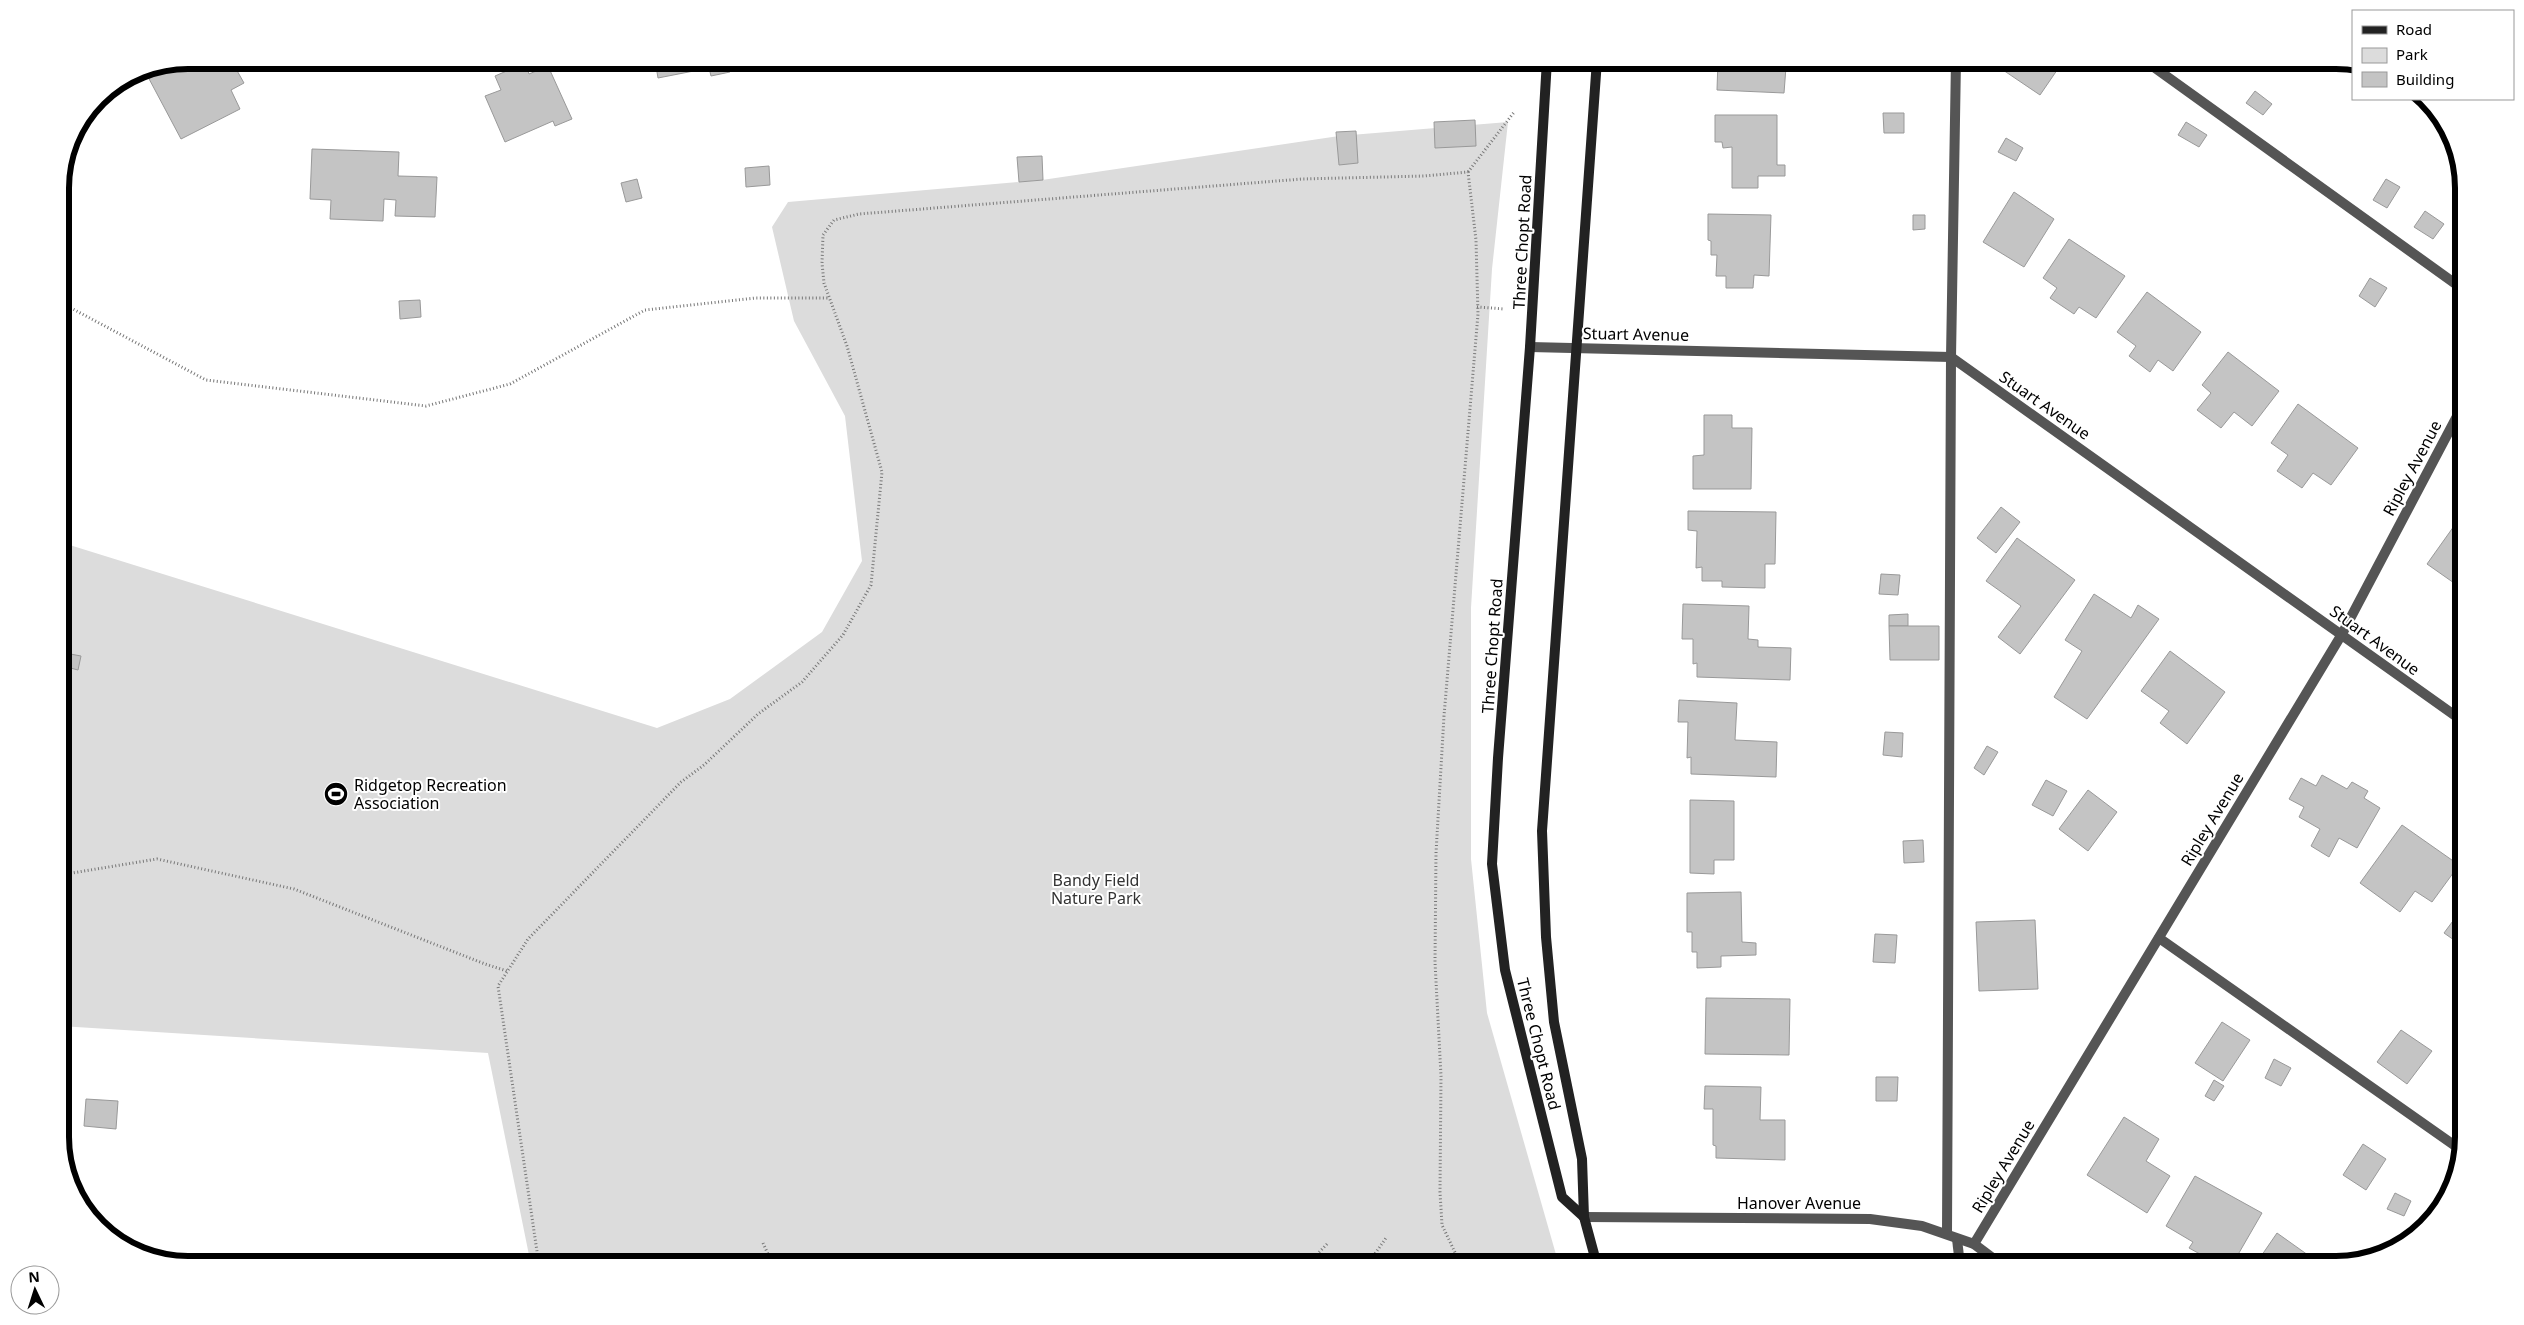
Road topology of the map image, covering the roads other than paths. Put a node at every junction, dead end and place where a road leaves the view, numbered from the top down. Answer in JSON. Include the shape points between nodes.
{"nodes":[{"id":1,"x":1546,"y":69,"type":"edge"},
{"id":2,"x":1596,"y":69,"type":"edge"},
{"id":3,"x":1956,"y":69,"type":"edge"},
{"id":4,"x":2157,"y":69,"type":"edge"},
{"id":5,"x":2455,"y":284,"type":"edge"},
{"id":6,"x":1530,"y":347,"type":"junction"},
{"id":7,"x":1576,"y":348,"type":"junction"},
{"id":8,"x":1951,"y":357,"type":"junction"},
{"id":9,"x":2455,"y":420,"type":"edge"},
{"id":10,"x":2342,"y":634,"type":"junction"},
{"id":11,"x":2455,"y":716,"type":"edge"},
{"id":12,"x":2159,"y":938,"type":"junction"},
{"id":13,"x":2455,"y":1146,"type":"edge"},
{"id":14,"x":1584,"y":1217,"type":"junction"},
{"id":15,"x":1947,"y":1234,"type":"junction"},
{"id":16,"x":1958,"y":1238,"type":"junction"},
{"id":17,"x":1974,"y":1244,"type":"junction"},
{"id":18,"x":1595,"y":1256,"type":"edge"},
{"id":19,"x":1959,"y":1256,"type":"edge"},
{"id":20,"x":1990,"y":1256,"type":"edge"}],
"edges":[{"from":1,"to":6,"type":"main road","name":"Three Chopt Road"},
{"from":2,"to":7,"type":"main road","name":"Three Chopt Road"},
{"from":3,"to":8,"type":"street"},
{"from":4,"to":5,"type":"street"},
{"from":6,"to":7,"type":"street","name":"Stuart Avenue"},
{"from":6,"to":14,"type":"main road","name":"Three Chopt Road","via":[[1492,864],[1505,970],[1562,1196]]},
{"from":7,"to":8,"type":"street","name":"Stuart Avenue"},
{"from":7,"to":14,"type":"main road","name":"Three Chopt Road","via":[[1542,831],[1546,937],[1554,1022],[1582,1159]]},
{"from":8,"to":10,"type":"street","name":"Stuart Avenue"},
{"from":8,"to":15,"type":"street"},
{"from":9,"to":10,"type":"street","name":"Ripley Avenue"},
{"from":10,"to":11,"type":"street","name":"Stuart Avenue"},
{"from":10,"to":12,"type":"street","name":"Ripley Avenue"},
{"from":12,"to":13,"type":"street"},
{"from":12,"to":17,"type":"street","name":"Ripley Avenue"},
{"from":14,"to":15,"type":"street","name":"Hanover Avenue","via":[[1870,1219],[1922,1226]]},
{"from":14,"to":18,"type":"main road","name":"Three Chopt Road"},
{"from":15,"to":16,"type":"street","name":"Hanover Avenue"},
{"from":16,"to":17,"type":"street","name":"Hanover Avenue"},
{"from":16,"to":19,"type":"street"},
{"from":17,"to":20,"type":"street","name":"Hanover Avenue"}]}
